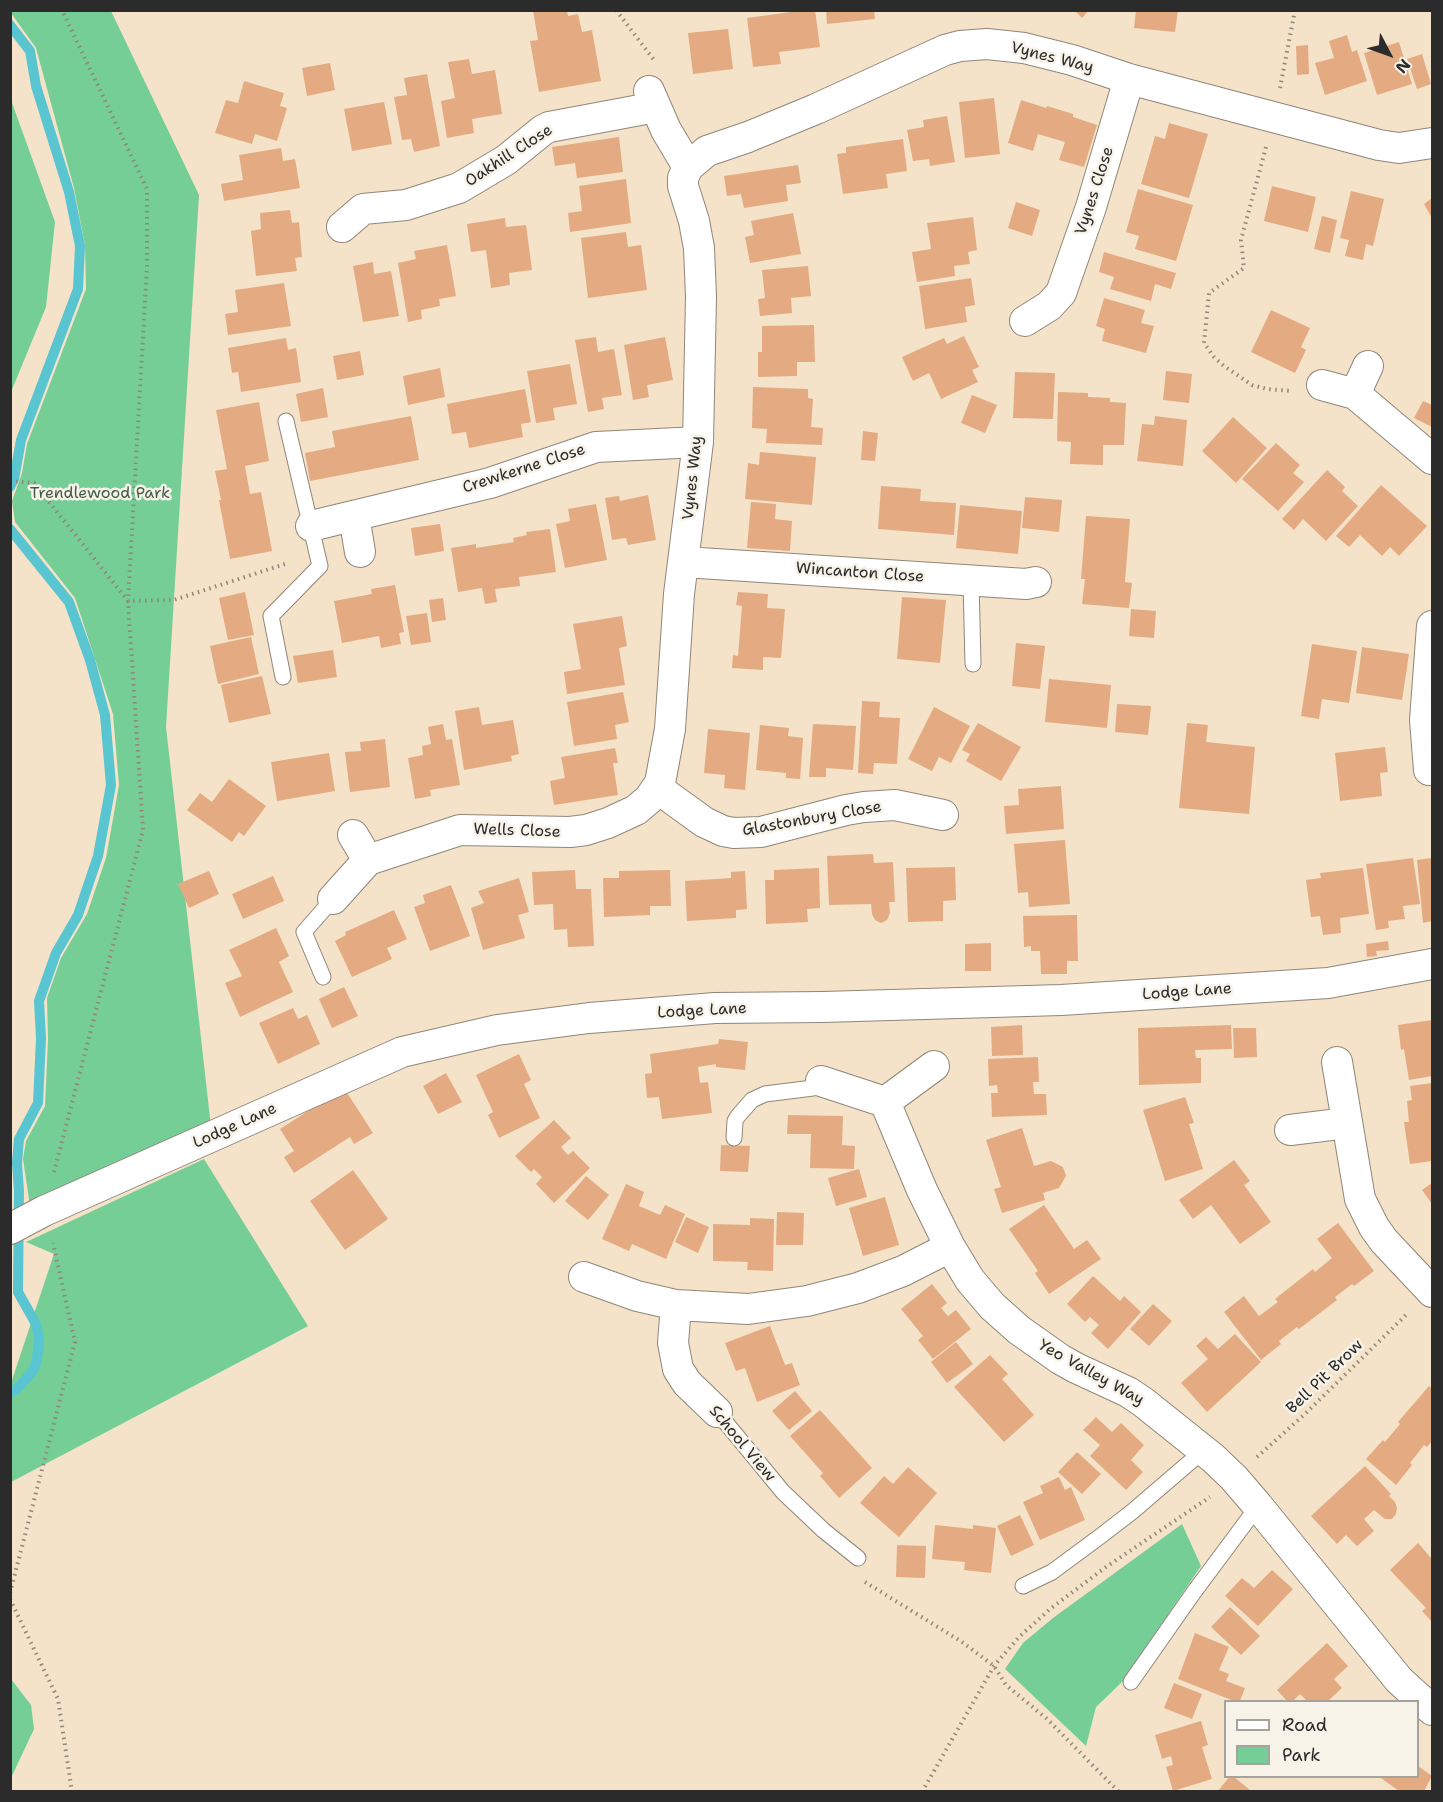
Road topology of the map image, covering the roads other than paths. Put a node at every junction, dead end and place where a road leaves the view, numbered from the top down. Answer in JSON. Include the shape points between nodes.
{"nodes":[{"id":1,"x":1129,"y":79,"type":"junction"},
{"id":2,"x":1432,"y":143,"type":"edge"},
{"id":3,"x":688,"y":167,"type":"junction"},
{"id":4,"x":354,"y":210,"type":"dead end"},
{"id":5,"x":1025,"y":321,"type":"dead end"},
{"id":6,"x":1368,"y":366,"type":"dead end"},
{"id":7,"x":1322,"y":385,"type":"road end"},
{"id":8,"x":1355,"y":394,"type":"junction"},
{"id":9,"x":286,"y":421,"type":"dead end"},
{"id":10,"x":698,"y":442,"type":"junction"},
{"id":11,"x":1432,"y":459,"type":"edge"},
{"id":12,"x":354,"y":516,"type":"junction"},
{"id":13,"x":311,"y":526,"type":"junction"},
{"id":14,"x":360,"y":552,"type":"dead end"},
{"id":15,"x":684,"y":562,"type":"junction"},
{"id":16,"x":971,"y":580,"type":"junction"},
{"id":17,"x":1036,"y":582,"type":"dead end"},
{"id":18,"x":1432,"y":626,"type":"edge"},
{"id":19,"x":973,"y":664,"type":"dead end"},
{"id":20,"x":283,"y":677,"type":"dead end"},
{"id":21,"x":1431,"y":776,"type":"edge"},
{"id":22,"x":657,"y":788,"type":"junction"},
{"id":23,"x":943,"y":815,"type":"dead end"},
{"id":24,"x":333,"y":899,"type":"joint"},
{"id":25,"x":1432,"y":964,"type":"edge"},
{"id":26,"x":323,"y":977,"type":"dead end"},
{"id":27,"x":1337,"y":1062,"type":"dead end"},
{"id":28,"x":934,"y":1066,"type":"dead end"},
{"id":29,"x":821,"y":1081,"type":"joint"},
{"id":30,"x":885,"y":1102,"type":"junction"},
{"id":31,"x":1347,"y":1123,"type":"junction"},
{"id":32,"x":1290,"y":1130,"type":"dead end"},
{"id":33,"x":734,"y":1138,"type":"dead end"},
{"id":34,"x":10,"y":1229,"type":"edge"},
{"id":35,"x":950,"y":1247,"type":"junction"},
{"id":36,"x":584,"y":1277,"type":"dead end"},
{"id":37,"x":1432,"y":1291,"type":"edge"},
{"id":38,"x":676,"y":1305,"type":"junction"},
{"id":39,"x":717,"y":1412,"type":"joint"},
{"id":40,"x":1204,"y":1450,"type":"junction"},
{"id":41,"x":1258,"y":1506,"type":"junction"},
{"id":42,"x":858,"y":1558,"type":"dead end"},
{"id":43,"x":1023,"y":1586,"type":"dead end"},
{"id":44,"x":1131,"y":1682,"type":"dead end"},
{"id":45,"x":1432,"y":1710,"type":"edge"}],
"edges":[{"from":1,"to":2,"type":"street","name":"Vynes Way","via":[[1387,146]]},
{"from":1,"to":3,"type":"street","name":"Vynes Way","via":[[1023,48],[960,46],[748,137],[715,147]]},
{"from":1,"to":5,"type":"street","name":"Vynes Close","via":[[1061,293],[1060,311]]},
{"from":3,"to":4,"type":"street","name":"Oakhill Close","via":[[652,99],[549,127],[506,160],[459,188],[406,206]]},
{"from":3,"to":10,"type":"street","name":"Vynes Way","via":[[683,182],[697,235],[700,287]]},
{"from":6,"to":8,"type":"street"},
{"from":7,"to":8,"type":"street"},
{"from":8,"to":11,"type":"street"},
{"from":9,"to":13,"type":"lane"},
{"from":10,"to":12,"type":"street","name":"Crewkerne Close","via":[[596,447],[490,483]]},
{"from":10,"to":15,"type":"street","name":"Vynes Way"},
{"from":12,"to":13,"type":"street","name":"Crewkerne Close"},
{"from":12,"to":14,"type":"street"},
{"from":13,"to":20,"type":"lane","via":[[320,566],[271,616]]},
{"from":15,"to":16,"type":"street","name":"Wincanton Close"},
{"from":15,"to":22,"type":"street","name":"Vynes Way","via":[[670,729]]},
{"from":16,"to":17,"type":"street","name":"Wincanton Close"},
{"from":16,"to":19,"type":"lane"},
{"from":18,"to":21,"type":"street","via":[[1425,720]]},
{"from":22,"to":23,"type":"street","name":"Glastonbury Close","via":[[704,822],[734,833],[761,832],[864,807],[895,805]]},
{"from":22,"to":24,"type":"street","name":"Wells Close","via":[[636,810],[586,830],[460,830],[361,848]]},
{"from":24,"to":26,"type":"lane","via":[[304,932]]},
{"from":25,"to":34,"type":"street","name":"Lodge Lane","via":[[1328,983],[1061,1000],[715,1008],[497,1030],[402,1052]]},
{"from":27,"to":31,"type":"street"},
{"from":28,"to":30,"type":"street"},
{"from":29,"to":30,"type":"street"},
{"from":29,"to":33,"type":"lane","via":[[813,1088],[765,1094],[752,1100],[735,1121]]},
{"from":30,"to":35,"type":"street","name":"Yeo Valley Way"},
{"from":31,"to":32,"type":"street"},
{"from":31,"to":37,"type":"street","via":[[1366,1214],[1384,1241]]},
{"from":35,"to":38,"type":"street","via":[[882,1280],[834,1295],[748,1308]]},
{"from":35,"to":40,"type":"street","name":"Yeo Valley Way","via":[[977,1289],[1019,1330],[1068,1364],[1128,1392]]},
{"from":36,"to":38,"type":"street"},
{"from":38,"to":39,"type":"street","name":"School View","via":[[673,1343],[678,1369]]},
{"from":39,"to":42,"type":"lane","name":"School View","via":[[783,1492]]},
{"from":40,"to":41,"type":"street","name":"Yeo Valley Way"},
{"from":40,"to":43,"type":"lane","via":[[1102,1535],[1052,1572]]},
{"from":41,"to":44,"type":"lane"},
{"from":41,"to":45,"type":"street","name":"Yeo Valley Way","via":[[1399,1680]]}]}
